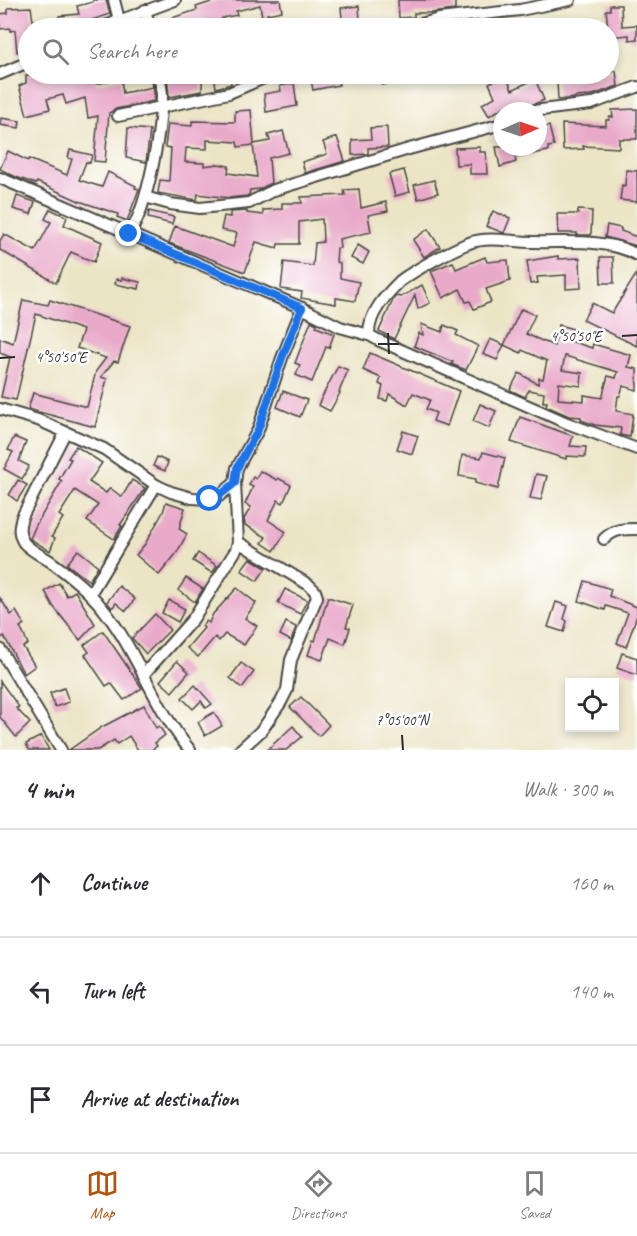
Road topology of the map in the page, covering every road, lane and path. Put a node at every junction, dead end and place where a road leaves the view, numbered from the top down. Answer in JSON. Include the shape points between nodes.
{"nodes":[{"id":1,"x":114,"y":0,"type":"edge"},
{"id":2,"x":175,"y":0,"type":"edge"},
{"id":3,"x":570,"y":0,"type":"edge"},
{"id":4,"x":145,"y":10,"type":"junction"},
{"id":5,"x":118,"y":18,"type":"edge"},
{"id":6,"x":124,"y":18,"type":"edge"},
{"id":7,"x":147,"y":18,"type":"edge"},
{"id":8,"x":448,"y":18,"type":"edge"},
{"id":9,"x":18,"y":66,"type":"edge"},
{"id":10,"x":0,"y":74,"type":"edge"},
{"id":11,"x":160,"y":84,"type":"edge"},
{"id":12,"x":250,"y":84,"type":"edge"},
{"id":13,"x":637,"y":87,"type":"edge"},
{"id":14,"x":160,"y":107,"type":"junction"},
{"id":15,"x":547,"y":109,"type":"edge"},
{"id":16,"x":118,"y":116,"type":"dead end"},
{"id":17,"x":493,"y":126,"type":"edge"},
{"id":18,"x":0,"y":178,"type":"edge"},
{"id":19,"x":145,"y":197,"type":"junction"},
{"id":20,"x":129,"y":234,"type":"junction"},
{"id":21,"x":637,"y":255,"type":"edge"},
{"id":22,"x":302,"y":308,"type":"junction"},
{"id":23,"x":369,"y":330,"type":"junction"},
{"id":24,"x":0,"y":409,"type":"edge"},
{"id":25,"x":65,"y":433,"type":"junction"},
{"id":26,"x":637,"y":449,"type":"edge"},
{"id":27,"x":235,"y":483,"type":"junction"},
{"id":28,"x":156,"y":485,"type":"junction"},
{"id":29,"x":637,"y":529,"type":"edge"},
{"id":30,"x":604,"y":539,"type":"dead end"},
{"id":31,"x":238,"y":542,"type":"junction"},
{"id":32,"x":90,"y":594,"type":"junction"},
{"id":33,"x":0,"y":649,"type":"edge"},
{"id":34,"x":144,"y":674,"type":"junction"},
{"id":35,"x":246,"y":749,"type":"edge"},
{"id":36,"x":61,"y":750,"type":"edge"},
{"id":37,"x":190,"y":750,"type":"edge"}],
"edges":[{"from":1,"to":5,"type":"street"},
{"from":2,"to":4,"type":"street"},
{"from":3,"to":8,"type":"street"},
{"from":4,"to":6,"type":"street"},
{"from":4,"to":7,"type":"street"},
{"from":9,"to":10,"type":"street"},
{"from":11,"to":14,"type":"street"},
{"from":12,"to":14,"type":"street","via":[[229,93]]},
{"from":13,"to":15,"type":"street","via":[[591,104]]},
{"from":14,"to":16,"type":"street"},
{"from":14,"to":19,"type":"street"},
{"from":17,"to":19,"type":"street","via":[[274,190],[249,203],[200,208]]},
{"from":18,"to":20,"type":"street"},
{"from":19,"to":20,"type":"street"},
{"from":20,"to":22,"type":"street"},
{"from":21,"to":23,"type":"street","via":[[626,249],[580,242],[492,238],[468,244],[400,281],[379,307]]},
{"from":22,"to":23,"type":"street","via":[[352,331]]},
{"from":22,"to":27,"type":"street","via":[[258,430],[237,468]]},
{"from":23,"to":26,"type":"street","via":[[378,340],[567,423]]},
{"from":24,"to":25,"type":"street"},
{"from":25,"to":28,"type":"street","via":[[104,449]]},
{"from":25,"to":32,"type":"street","via":[[19,528],[24,543]]},
{"from":27,"to":28,"type":"street","via":[[210,499],[182,495]]},
{"from":27,"to":31,"type":"street"},
{"from":28,"to":32,"type":"street"},
{"from":29,"to":30,"type":"street","via":[[612,532]]},
{"from":31,"to":34,"type":"street","via":[[192,619]]},
{"from":31,"to":35,"type":"street","via":[[309,585],[317,597],[291,660],[282,702]]},
{"from":32,"to":34,"type":"street"},
{"from":33,"to":36,"type":"street"},
{"from":34,"to":37,"type":"street","via":[[166,718]]}]}
